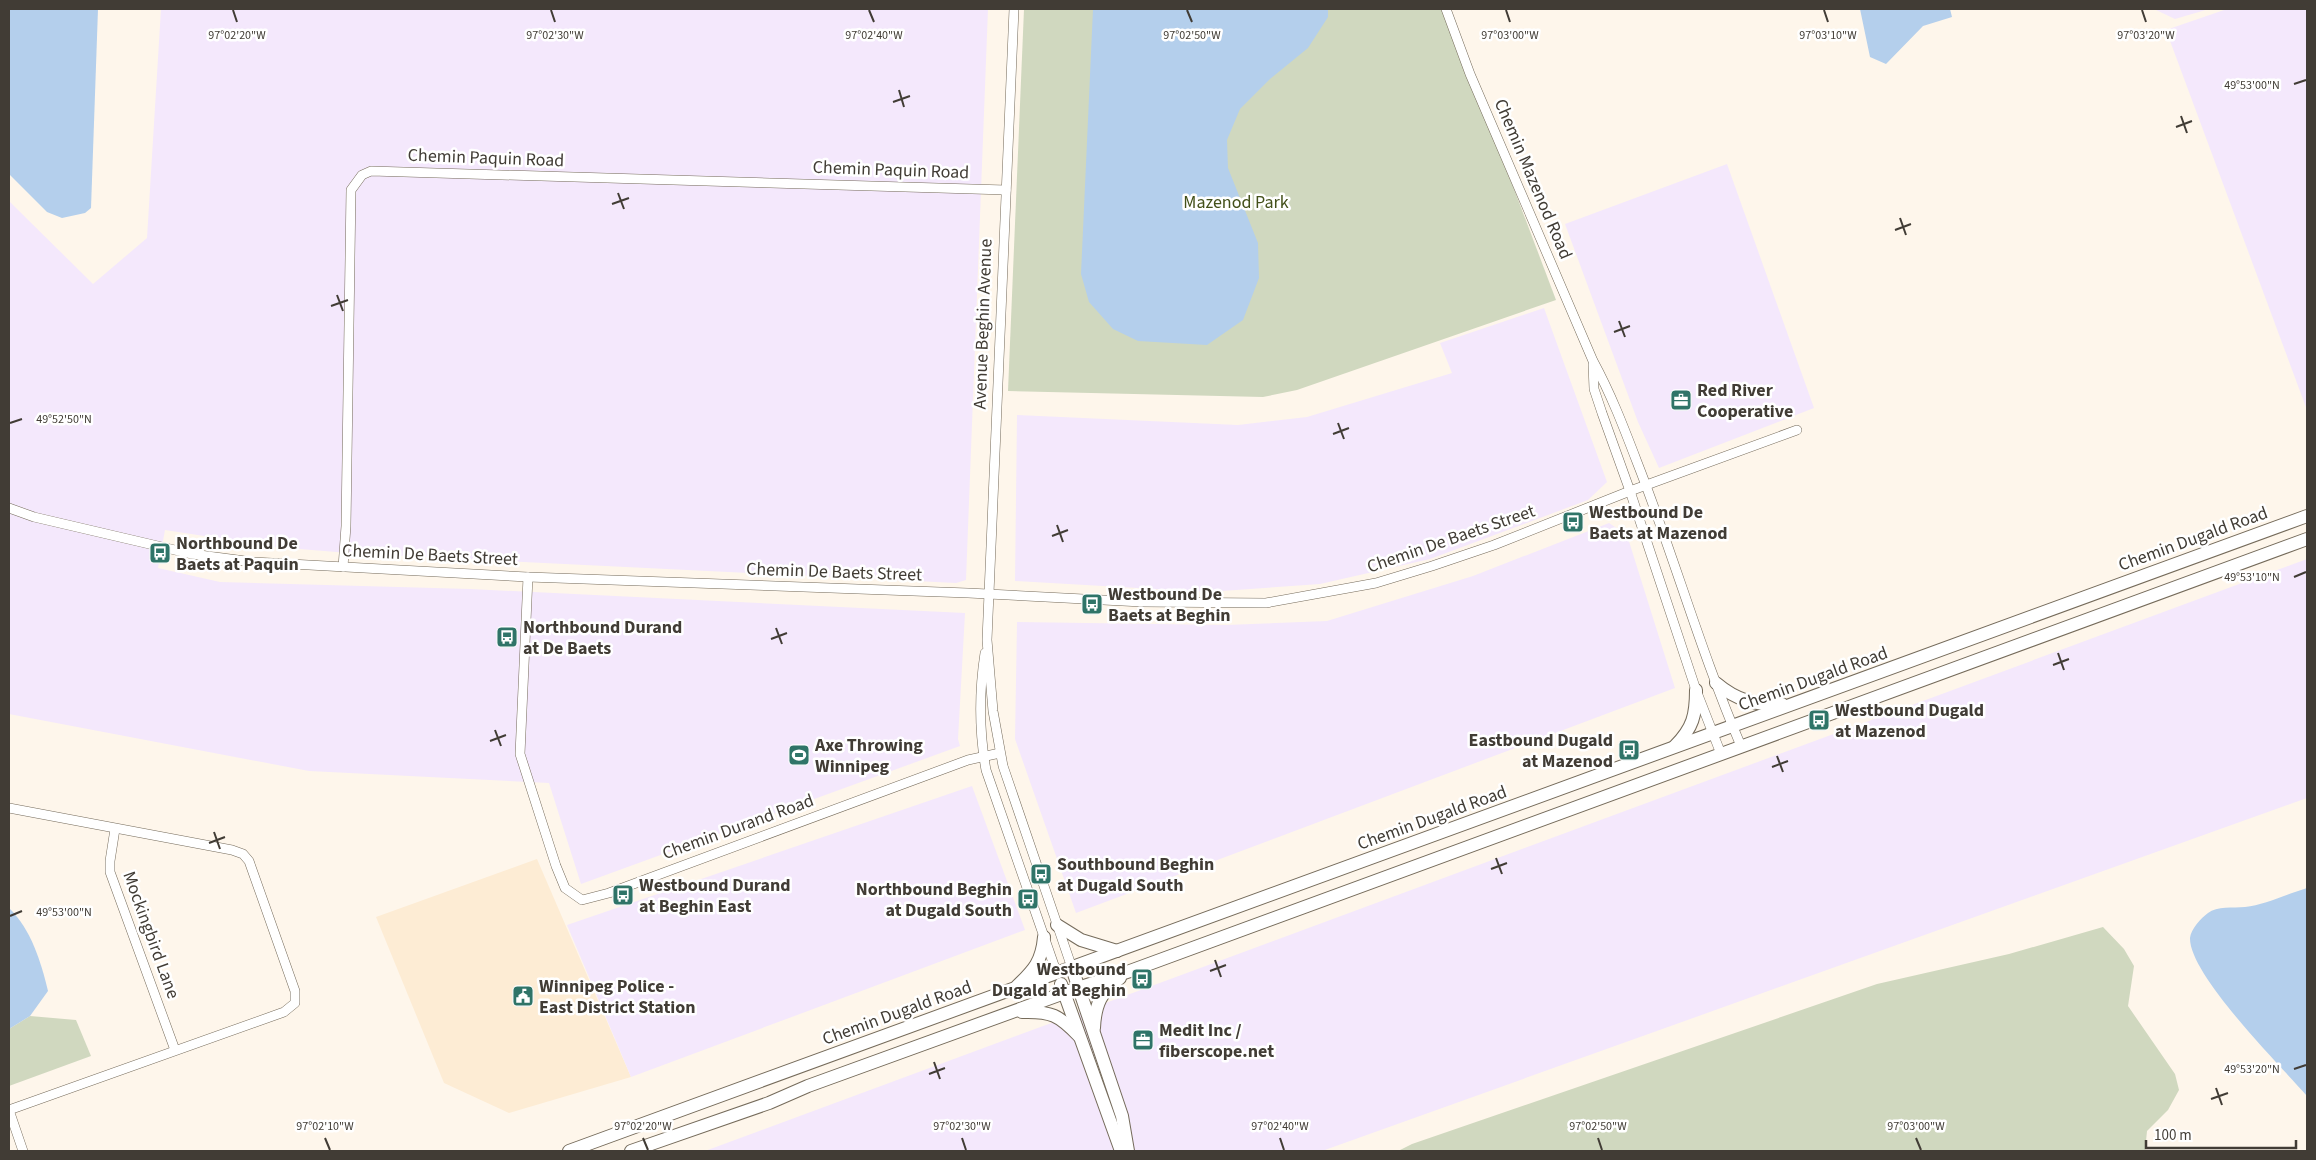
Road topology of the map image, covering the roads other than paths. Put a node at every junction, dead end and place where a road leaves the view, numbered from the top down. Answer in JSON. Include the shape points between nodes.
{"nodes":[{"id":1,"x":1014,"y":9,"type":"edge"},
{"id":2,"x":1446,"y":9,"type":"edge"},
{"id":3,"x":1006,"y":190,"type":"junction"},
{"id":4,"x":1593,"y":361,"type":"junction"},
{"id":5,"x":1797,"y":430,"type":"dead end"},
{"id":6,"x":1646,"y":485,"type":"junction"},
{"id":7,"x":1630,"y":491,"type":"junction"},
{"id":8,"x":9,"y":508,"type":"edge"},
{"id":9,"x":2307,"y":516,"type":"edge"},
{"id":10,"x":2307,"y":539,"type":"edge"},
{"id":11,"x":343,"y":567,"type":"junction"},
{"id":12,"x":528,"y":577,"type":"junction"},
{"id":13,"x":990,"y":594,"type":"junction"},
{"id":14,"x":987,"y":640,"type":"junction"},
{"id":15,"x":1716,"y":683,"type":"junction"},
{"id":16,"x":1696,"y":690,"type":"junction"},
{"id":17,"x":1800,"y":703,"type":"junction"},
{"id":18,"x":1733,"y":726,"type":"junction"},
{"id":19,"x":1712,"y":734,"type":"junction"},
{"id":20,"x":1741,"y":746,"type":"junction"},
{"id":21,"x":1671,"y":750,"type":"junction"},
{"id":22,"x":1000,"y":752,"type":"junction"},
{"id":23,"x":1721,"y":754,"type":"junction"},
{"id":24,"x":983,"y":756,"type":"junction"},
{"id":25,"x":9,"y":808,"type":"edge"},
{"id":26,"x":115,"y":829,"type":"junction"},
{"id":27,"x":1058,"y":925,"type":"junction"},
{"id":28,"x":1044,"y":937,"type":"junction"},
{"id":29,"x":1117,"y":951,"type":"junction"},
{"id":30,"x":1072,"y":968,"type":"junction"},
{"id":31,"x":1130,"y":971,"type":"junction"},
{"id":32,"x":1057,"y":974,"type":"junction"},
{"id":33,"x":1078,"y":988,"type":"junction"},
{"id":34,"x":1013,"y":990,"type":"junction"},
{"id":35,"x":1064,"y":992,"type":"junction"},
{"id":36,"x":1010,"y":1013,"type":"junction"},
{"id":37,"x":1088,"y":1037,"type":"junction"},
{"id":38,"x":175,"y":1050,"type":"junction"},
{"id":39,"x":9,"y":1110,"type":"edge"},
{"id":40,"x":24,"y":1151,"type":"edge"},
{"id":41,"x":569,"y":1151,"type":"edge"},
{"id":42,"x":631,"y":1151,"type":"edge"},
{"id":43,"x":1121,"y":1151,"type":"edge"},
{"id":44,"x":1128,"y":1151,"type":"edge"}],
"edges":[{"from":1,"to":3,"type":"street","name":"Avenue Beghin Avenue"},
{"from":2,"to":4,"type":"street","name":"Chemin Mazenod Road","via":[[1474,83]]},
{"from":3,"to":11,"type":"street","name":"Chemin Paquin Road","via":[[370,171],[362,175],[351,190]]},
{"from":3,"to":13,"type":"street","name":"Avenue Beghin Avenue"},
{"from":4,"to":6,"type":"street","name":"Chemin Mazenod Road","via":[[1608,387]]},
{"from":4,"to":7,"type":"street","name":"Chemin Mazenod Road","via":[[1594,389]]},
{"from":5,"to":6,"type":"street","name":"Chemin De Baets Street"},
{"from":6,"to":7,"type":"street","name":"Chemin De Baets Street"},
{"from":6,"to":15,"type":"street","name":"Chemin Mazenod Road"},
{"from":7,"to":13,"type":"street","name":"Chemin De Baets Street","via":[[1494,545],[1376,583],[1266,603],[1159,603]]},
{"from":7,"to":16,"type":"street","name":"Chemin Mazenod Road"},
{"from":8,"to":11,"type":"street","name":"Chemin De Baets Street","via":[[42,519],[200,555],[253,562]]},
{"from":9,"to":17,"type":"main road","name":"Chemin Dugald Road"},
{"from":10,"to":20,"type":"main road"},
{"from":11,"to":12,"type":"street","name":"Chemin De Baets Street"},
{"from":12,"to":13,"type":"street","name":"Chemin De Baets Street"},
{"from":12,"to":24,"type":"street","name":"Chemin Durand Road","via":[[520,754],[565,888],[582,900]]},
{"from":13,"to":14,"type":"street","name":"Avenue Beghin Avenue"},
{"from":14,"to":22,"type":"street","name":"Avenue Beghin Avenue"},
{"from":14,"to":24,"type":"street","name":"Avenue Beghin Avenue","via":[[982,675],[980,737]]},
{"from":15,"to":17,"type":"main road","via":[[1744,701],[1768,705]]},
{"from":15,"to":18,"type":"street","name":"Chemin Mazenod Road"},
{"from":16,"to":19,"type":"street","name":"Chemin Mazenod Road"},
{"from":16,"to":21,"type":"main road","via":[[1692,724]]},
{"from":17,"to":18,"type":"main road","name":"Chemin Dugald Road"},
{"from":18,"to":19,"type":"main road","name":"Chemin Dugald Road"},
{"from":18,"to":20,"type":"street","name":"Chemin Mazenod Road"},
{"from":19,"to":21,"type":"main road","name":"Chemin Dugald Road"},
{"from":19,"to":23,"type":"street","name":"Chemin Mazenod Road"},
{"from":20,"to":23,"type":"main road"},
{"from":21,"to":29,"type":"main road","name":"Chemin Dugald Road"},
{"from":22,"to":24,"type":"street","name":"Chemin Durand Road"},
{"from":22,"to":27,"type":"street","name":"Avenue Beghin Avenue","via":[[1016,808]]},
{"from":23,"to":31,"type":"main road"},
{"from":24,"to":28,"type":"street","name":"Avenue Beghin Avenue","via":[[990,786]]},
{"from":25,"to":26,"type":"street"},
{"from":26,"to":38,"type":"street","name":"Mockingbird Lane","via":[[110,872]]},
{"from":26,"to":38,"type":"street","via":[[243,854],[249,861],[295,991],[294,1003],[284,1012]]},
{"from":27,"to":29,"type":"main road","via":[[1081,940]]},
{"from":27,"to":30,"type":"street","name":"Avenue Beghin Avenue"},
{"from":28,"to":32,"type":"street","name":"Avenue Beghin Avenue"},
{"from":28,"to":34,"type":"main road","via":[[1035,968]]},
{"from":29,"to":30,"type":"main road","name":"Chemin Dugald Road"},
{"from":30,"to":32,"type":"main road","name":"Chemin Dugald Road"},
{"from":30,"to":33,"type":"main road","name":"Avenue Beghin Avenue"},
{"from":31,"to":33,"type":"main road"},
{"from":31,"to":37,"type":"main road","via":[[1110,984],[1099,998]]},
{"from":32,"to":34,"type":"main road","name":"Chemin Dugald Road"},
{"from":32,"to":35,"type":"main road","name":"Avenue Beghin Avenue"},
{"from":33,"to":35,"type":"main road"},
{"from":33,"to":37,"type":"main road","name":"Avenue Beghin Avenue"},
{"from":34,"to":41,"type":"main road","name":"Chemin Dugald Road"},
{"from":35,"to":36,"type":"main road"},
{"from":35,"to":37,"type":"main road","name":"Avenue Beghin Avenue"},
{"from":36,"to":37,"type":"main road","via":[[1040,1011],[1054,1014]]},
{"from":36,"to":42,"type":"main road"},
{"from":37,"to":43,"type":"main road","via":[[1109,1121]]},
{"from":37,"to":44,"type":"main road","via":[[1122,1116]]},
{"from":38,"to":39,"type":"street"},
{"from":39,"to":40,"type":"street"}]}
